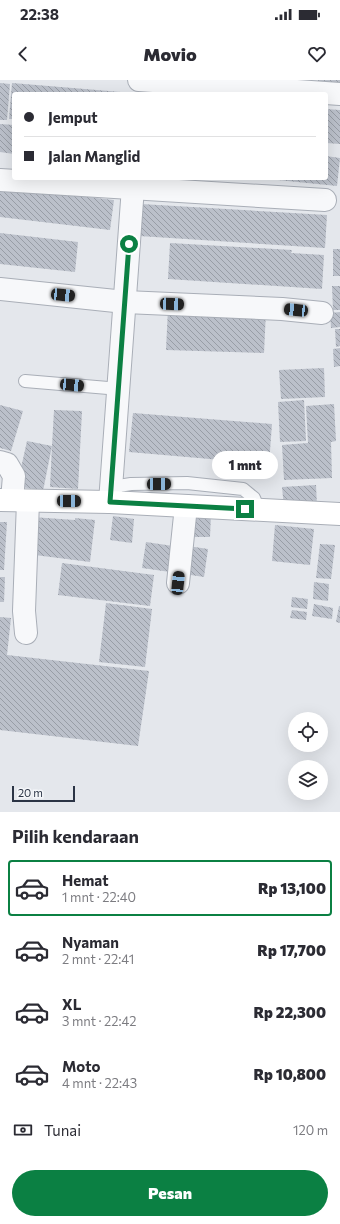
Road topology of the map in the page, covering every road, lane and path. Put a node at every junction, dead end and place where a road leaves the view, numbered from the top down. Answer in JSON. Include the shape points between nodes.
{"nodes":[{"id":1,"x":140,"y":80,"type":"edge"},
{"id":2,"x":311,"y":92,"type":"edge"},
{"id":3,"x":328,"y":93,"type":"edge"},
{"id":4,"x":340,"y":94,"type":"edge"},
{"id":5,"x":0,"y":180,"type":"edge"},
{"id":6,"x":133,"y":187,"type":"junction"},
{"id":7,"x":325,"y":200,"type":"dead end"},
{"id":8,"x":0,"y":289,"type":"edge"},
{"id":9,"x":125,"y":302,"type":"junction"},
{"id":10,"x":322,"y":313,"type":"dead end"},
{"id":11,"x":25,"y":381,"type":"dead end"},
{"id":12,"x":120,"y":389,"type":"junction"},
{"id":13,"x":0,"y":462,"type":"edge"},
{"id":14,"x":111,"y":494,"type":"junction"},
{"id":15,"x":14,"y":500,"type":"edge"},
{"id":16,"x":186,"y":506,"type":"junction"},
{"id":17,"x":259,"y":510,"type":"junction"},
{"id":18,"x":340,"y":514,"type":"edge"},
{"id":19,"x":178,"y":583,"type":"dead end"},
{"id":20,"x":26,"y":633,"type":"dead end"}],
"edges":[{"from":1,"to":2,"type":"street"},
{"from":3,"to":4,"type":"street"},
{"from":5,"to":6,"type":"street"},
{"from":6,"to":7,"type":"street"},
{"from":6,"to":9,"type":"street"},
{"from":8,"to":9,"type":"street"},
{"from":9,"to":10,"type":"street"},
{"from":9,"to":12,"type":"street"},
{"from":11,"to":12,"type":"lane"},
{"from":12,"to":14,"type":"street"},
{"from":13,"to":15,"type":"street","via":[[7,464],[14,476]]},
{"from":14,"to":15,"type":"street"},
{"from":14,"to":16,"type":"street"},
{"from":14,"to":17,"type":"lane","via":[[132,484],[187,483],[243,489],[254,498]]},
{"from":15,"to":20,"type":"street"},
{"from":16,"to":17,"type":"street"},
{"from":16,"to":19,"type":"street"},
{"from":17,"to":18,"type":"street"}]}
